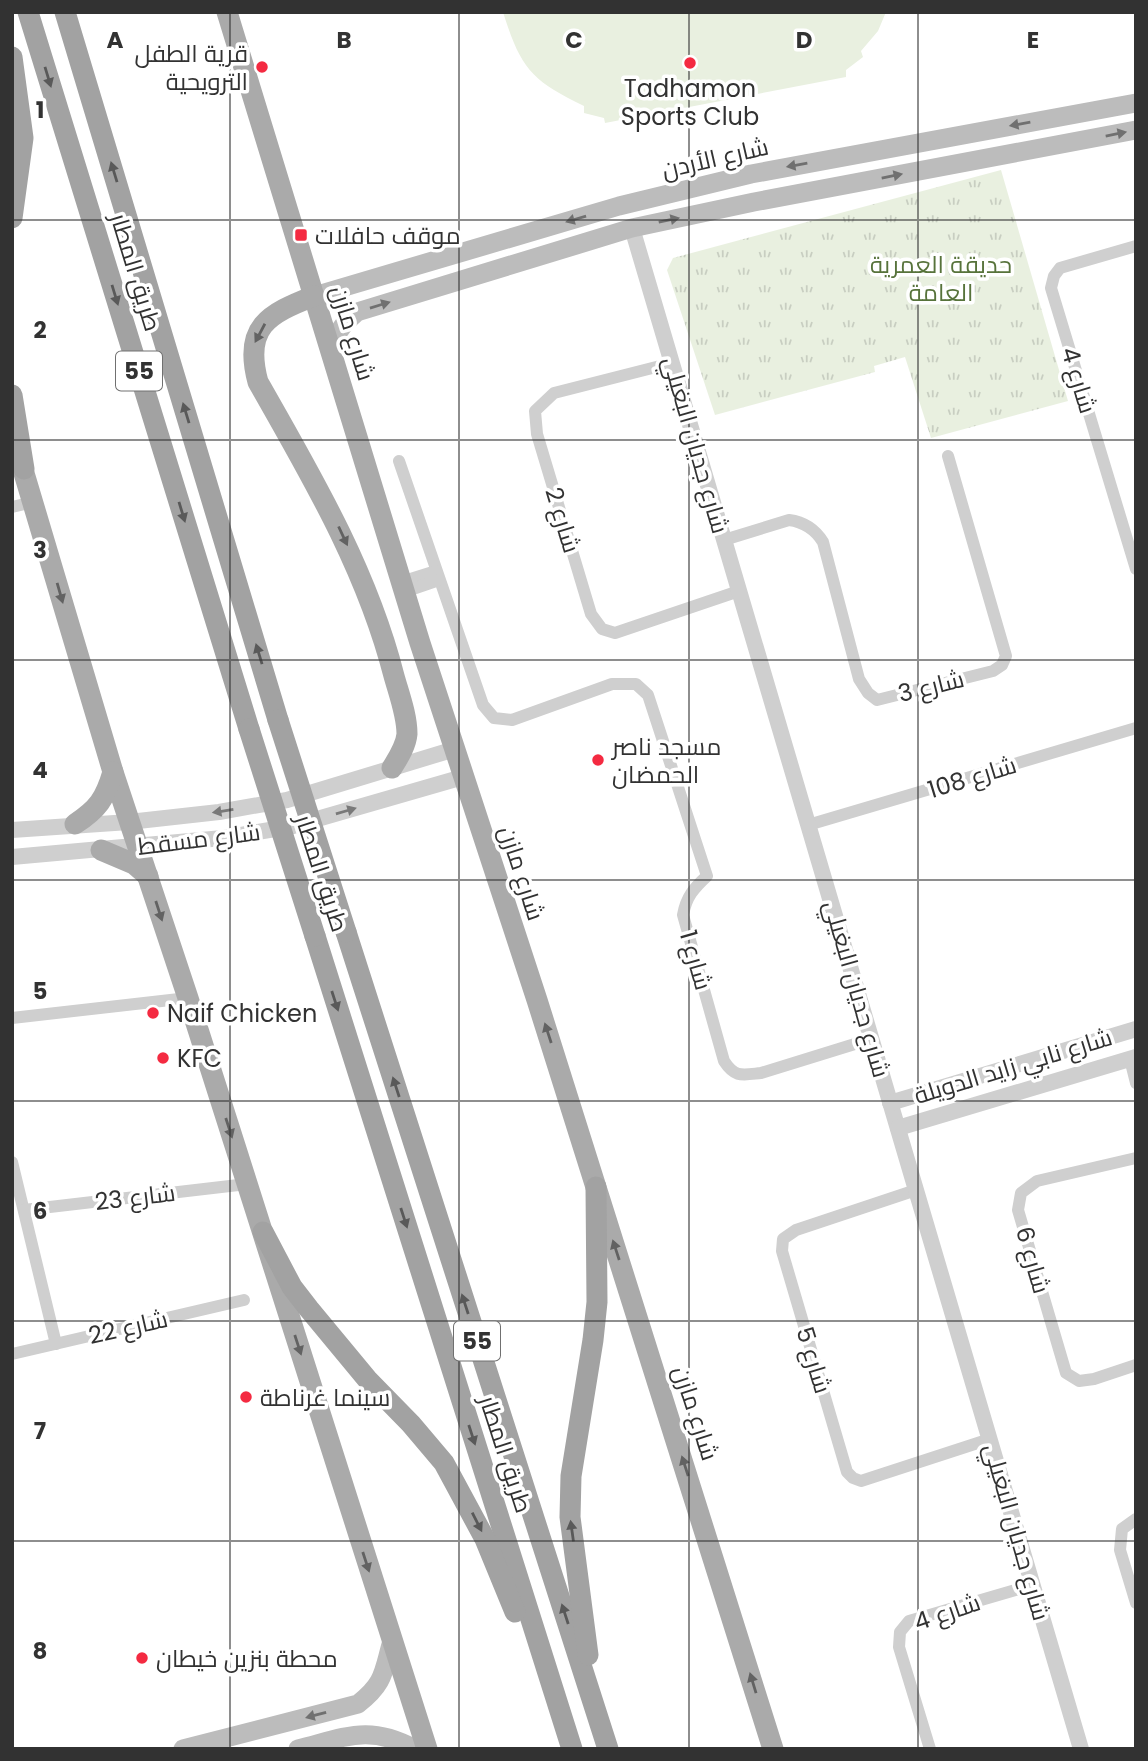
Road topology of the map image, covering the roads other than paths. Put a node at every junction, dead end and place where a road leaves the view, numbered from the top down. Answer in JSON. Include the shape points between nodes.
{"nodes":[{"id":1,"x":28,"y":12,"type":"edge"},
{"id":2,"x":65,"y":12,"type":"edge"},
{"id":3,"x":81,"y":12,"type":"edge"},
{"id":4,"x":227,"y":12,"type":"edge"},
{"id":5,"x":12,"y":57,"type":"edge"},
{"id":6,"x":1136,"y":103,"type":"edge"},
{"id":7,"x":96,"y":112,"type":"junction"},
{"id":8,"x":1057,"y":117,"type":"junction"},
{"id":9,"x":1136,"y":130,"type":"edge"},
{"id":10,"x":1064,"y":144,"type":"junction"},
{"id":11,"x":751,"y":174,"type":"junction"},
{"id":12,"x":754,"y":202,"type":"junction"},
{"id":13,"x":12,"y":218,"type":"edge"},
{"id":14,"x":632,"y":228,"type":"junction"},
{"id":15,"x":509,"y":238,"type":"junction"},
{"id":16,"x":1136,"y":246,"type":"edge"},
{"id":17,"x":519,"y":263,"type":"junction"},
{"id":18,"x":314,"y":296,"type":"junction"},
{"id":19,"x":329,"y":345,"type":"junction"},
{"id":20,"x":672,"y":363,"type":"junction"},
{"id":21,"x":12,"y":396,"type":"edge"},
{"id":22,"x":12,"y":434,"type":"edge"},
{"id":23,"x":948,"y":456,"type":"dead end"},
{"id":24,"x":399,"y":461,"type":"dead end"},
{"id":25,"x":24,"y":469,"type":"junction"},
{"id":26,"x":33,"y":502,"type":"junction"},
{"id":27,"x":12,"y":508,"type":"edge"},
{"id":28,"x":724,"y":540,"type":"junction"},
{"id":29,"x":1136,"y":569,"type":"edge"},
{"id":30,"x":438,"y":575,"type":"junction"},
{"id":31,"x":403,"y":587,"type":"junction"},
{"id":32,"x":739,"y":591,"type":"junction"},
{"id":33,"x":1136,"y":728,"type":"edge"},
{"id":34,"x":455,"y":749,"type":"junction"},
{"id":35,"x":392,"y":768,"type":"junction"},
{"id":36,"x":113,"y":772,"type":"junction"},
{"id":37,"x":463,"y":777,"type":"junction"},
{"id":38,"x":129,"y":822,"type":"junction"},
{"id":39,"x":75,"y":824,"type":"junction"},
{"id":40,"x":808,"y":825,"type":"junction"},
{"id":41,"x":12,"y":830,"type":"edge"},
{"id":42,"x":137,"y":847,"type":"junction"},
{"id":43,"x":101,"y":850,"type":"junction"},
{"id":44,"x":12,"y":857,"type":"edge"},
{"id":45,"x":148,"y":876,"type":"junction"},
{"id":46,"x":188,"y":998,"type":"junction"},
{"id":47,"x":12,"y":1018,"type":"edge"},
{"id":48,"x":1136,"y":1029,"type":"edge"},
{"id":49,"x":872,"y":1039,"type":"junction"},
{"id":50,"x":1133,"y":1058,"type":"edge"},
{"id":51,"x":1038,"y":1059,"type":"junction"},
{"id":52,"x":1003,"y":1070,"type":"junction"},
{"id":53,"x":1136,"y":1083,"type":"edge"},
{"id":54,"x":1043,"y":1085,"type":"junction"},
{"id":55,"x":1011,"y":1095,"type":"junction"},
{"id":56,"x":890,"y":1103,"type":"junction"},
{"id":57,"x":898,"y":1128,"type":"junction"},
{"id":58,"x":1136,"y":1158,"type":"edge"},
{"id":59,"x":12,"y":1162,"type":"edge"},
{"id":60,"x":247,"y":1184,"type":"junction"},
{"id":61,"x":596,"y":1187,"type":"junction"},
{"id":62,"x":916,"y":1190,"type":"junction"},
{"id":63,"x":24,"y":1210,"type":"junction"},
{"id":64,"x":263,"y":1232,"type":"junction"},
{"id":65,"x":244,"y":1300,"type":"dead end"},
{"id":66,"x":56,"y":1344,"type":"junction"},
{"id":67,"x":12,"y":1354,"type":"edge"},
{"id":68,"x":1136,"y":1365,"type":"edge"},
{"id":69,"x":990,"y":1439,"type":"junction"},
{"id":70,"x":1136,"y":1520,"type":"edge"},
{"id":71,"x":1033,"y":1585,"type":"junction"},
{"id":72,"x":1136,"y":1603,"type":"edge"},
{"id":73,"x":391,"y":1641,"type":"junction"},
{"id":74,"x":592,"y":1696,"type":"junction"},
{"id":75,"x":358,"y":1704,"type":"junction"},
{"id":76,"x":377,"y":1739,"type":"edge"},
{"id":77,"x":183,"y":1749,"type":"edge"},
{"id":78,"x":298,"y":1749,"type":"edge"},
{"id":79,"x":415,"y":1749,"type":"edge"},
{"id":80,"x":427,"y":1749,"type":"edge"},
{"id":81,"x":572,"y":1749,"type":"edge"},
{"id":82,"x":608,"y":1749,"type":"edge"},
{"id":83,"x":773,"y":1749,"type":"edge"},
{"id":84,"x":930,"y":1749,"type":"edge"},
{"id":85,"x":1081,"y":1749,"type":"edge"}],
"edges":[{"from":1,"to":81,"type":"highway","name":"طريق المطار","number":"55","one_way":true,"bridge":true},
{"from":2,"to":7,"type":"highway","name":"طريق المطار","number":"55"},
{"from":3,"to":7,"type":"highway"},
{"from":4,"to":18,"type":"main road","name":"شارع مازن"},
{"from":5,"to":13,"type":"highway","via":[[23,138]]},
{"from":6,"to":8,"type":"main road","name":"شارع الأردن"},
{"from":74,"to":7,"type":"highway","name":"طريق المطار","number":"55","one_way":true,"bridge":true,"via":[[278,720]]},
{"from":8,"to":10,"type":"main road","via":[[1049,132]]},
{"from":8,"to":11,"type":"main road","name":"شارع الأردن","one_way":true},
{"from":10,"to":9,"type":"main road","name":"شارع الأردن","one_way":true},
{"from":12,"to":10,"type":"main road","name":"شارع الأردن","one_way":true},
{"from":11,"to":12,"type":"main road","via":[[760,187]]},
{"from":11,"to":15,"type":"main road","name":"شارع الأردن","one_way":true},
{"from":14,"to":12,"type":"main road","name":"شارع الأردن","one_way":true},
{"from":14,"to":17,"type":"main road","name":"شارع الأردن"},
{"from":14,"to":20,"type":"street","name":"شارع جديان البغيلي"},
{"from":15,"to":17,"type":"main road","via":[[509,256]]},
{"from":15,"to":18,"type":"main road","name":"شارع الأردن"},
{"from":16,"to":29,"type":"street","name":"شارع 4","via":[[1060,268],[1051,288]]},
{"from":19,"to":17,"type":"main road","name":"شارع الأردن","one_way":true,"via":[[358,312]]},
{"from":18,"to":19,"type":"main road","name":"شارع مازن"},
{"from":18,"to":35,"type":"main road","one_way":true,"via":[[280,309],[261,327],[252,361],[258,382],[331,510],[378,621],[407,735]]},
{"from":19,"to":31,"type":"main road","name":"شارع مازن"},
{"from":20,"to":28,"type":"street","name":"شارع جديان البغيلي"},
{"from":20,"to":32,"type":"street","name":"شارع 2","via":[[554,393],[535,411],[537,434],[591,614],[602,629],[615,633]]},
{"from":21,"to":25,"type":"highway"},
{"from":22,"to":25,"type":"main road"},
{"from":23,"to":28,"type":"street","name":"شارع 3","via":[[1006,656],[993,671],[877,700],[859,679],[818,533],[789,520]]},
{"from":24,"to":30,"type":"street","name":"شارع 1"},
{"from":25,"to":26,"type":"main road"},
{"from":26,"to":27,"type":"street"},
{"from":26,"to":36,"type":"main road","one_way":true},
{"from":28,"to":32,"type":"street","name":"شارع جديان البغيلي"},
{"from":30,"to":31,"type":"street"},
{"from":30,"to":49,"type":"street","name":"شارع 1","via":[[483,705],[494,718],[512,720],[612,684],[636,684],[648,695],[707,876],[693,888],[683,915],[731,1071],[761,1073]]},
{"from":31,"to":34,"type":"main road","name":"شارع مازن"},
{"from":32,"to":40,"type":"street","name":"شارع جديان البغيلي"},
{"from":33,"to":40,"type":"street","name":"شارع 108"},
{"from":34,"to":35,"type":"street","name":"شارع مسقط"},
{"from":34,"to":37,"type":"main road","name":"شارع مازن"},
{"from":35,"to":38,"type":"street","name":"شارع مسقط","one_way":true,"via":[[287,800]]},
{"from":36,"to":38,"type":"main road"},
{"from":36,"to":39,"type":"main road","via":[[107,793],[94,812]]},
{"from":42,"to":37,"type":"street","name":"شارع مسقط","one_way":true,"via":[[293,826]]},
{"from":61,"to":37,"type":"main road","name":"شارع مازن","one_way":true},
{"from":38,"to":39,"type":"street","name":"شارع مسقط"},
{"from":38,"to":42,"type":"main road"},
{"from":39,"to":41,"type":"street","name":"شارع مسقط"},
{"from":40,"to":49,"type":"street","name":"شارع جديان البغيلي"},
{"from":42,"to":43,"type":"street","name":"شارع مسقط"},
{"from":42,"to":45,"type":"main road"},
{"from":43,"to":44,"type":"street","name":"شارع مسقط"},
{"from":43,"to":45,"type":"main road","via":[[134,864]]},
{"from":45,"to":46,"type":"main road","one_way":true},
{"from":46,"to":47,"type":"street"},
{"from":46,"to":60,"type":"main road","one_way":true},
{"from":48,"to":51,"type":"street","name":"شارع نابي زايد الدويلة"},
{"from":49,"to":56,"type":"street","name":"شارع جديان البغيلي"},
{"from":50,"to":53,"type":"street"},
{"from":50,"to":54,"type":"street","name":"شارع نابي زايد الدويلة"},
{"from":51,"to":52,"type":"street","name":"شارع نابي زايد الدويلة"},
{"from":51,"to":54,"type":"street","via":[[1032,1063],[1031,1077]]},
{"from":52,"to":55,"type":"street","via":[[1011,1078]]},
{"from":52,"to":56,"type":"street","name":"شارع نابي زايد الدويلة"},
{"from":54,"to":55,"type":"street","name":"شارع نابي زايد الدويلة"},
{"from":55,"to":57,"type":"street","name":"شارع نابي زايد الدويلة"},
{"from":56,"to":57,"type":"street","name":"شارع جديان البغيلي"},
{"from":57,"to":62,"type":"street","name":"شارع جديان البغيلي"},
{"from":58,"to":68,"type":"street","name":"شارع 6","via":[[1037,1181],[1021,1193],[1018,1210],[1066,1373],[1079,1381]]},
{"from":59,"to":63,"type":"street"},
{"from":60,"to":63,"type":"street","name":"شارع 23"},
{"from":60,"to":64,"type":"main road"},
{"from":74,"to":61,"type":"highway","one_way":true,"via":[[570,1517],[571,1476],[597,1302]]},
{"from":83,"to":61,"type":"main road","name":"شارع مازن","one_way":true},
{"from":62,"to":69,"type":"street","name":"شارع جديان البغيلي"},
{"from":62,"to":69,"type":"street","name":"شارع 5","via":[[796,1230],[783,1239],[782,1251],[847,1472],[861,1481]]},
{"from":63,"to":66,"type":"street"},
{"from":64,"to":73,"type":"main road","one_way":true},
{"from":64,"to":81,"type":"highway","one_way":true,"via":[[292,1287],[367,1379],[429,1445],[456,1483],[485,1539]]},
{"from":65,"to":66,"type":"street","name":"شارع 22"},
{"from":66,"to":67,"type":"street","name":"شارع 22"},
{"from":69,"to":71,"type":"street","name":"شارع جديان البغيلي"},
{"from":70,"to":72,"type":"street","via":[[1122,1529],[1120,1550]]},
{"from":71,"to":84,"type":"street","name":"شارع 4","via":[[909,1621],[901,1632],[899,1647]]},
{"from":71,"to":85,"type":"street","name":"شارع جديان البغيلي"},
{"from":73,"to":75,"type":"main road","via":[[375,1690]]},
{"from":73,"to":80,"type":"main road"},
{"from":74,"to":82,"type":"highway","name":"طريق المطار","number":"55"},
{"from":75,"to":76,"type":"main road"},
{"from":75,"to":77,"type":"main road","one_way":true},
{"from":76,"to":78,"type":"main road"},
{"from":76,"to":79,"type":"main road","via":[[401,1741]]}]}
